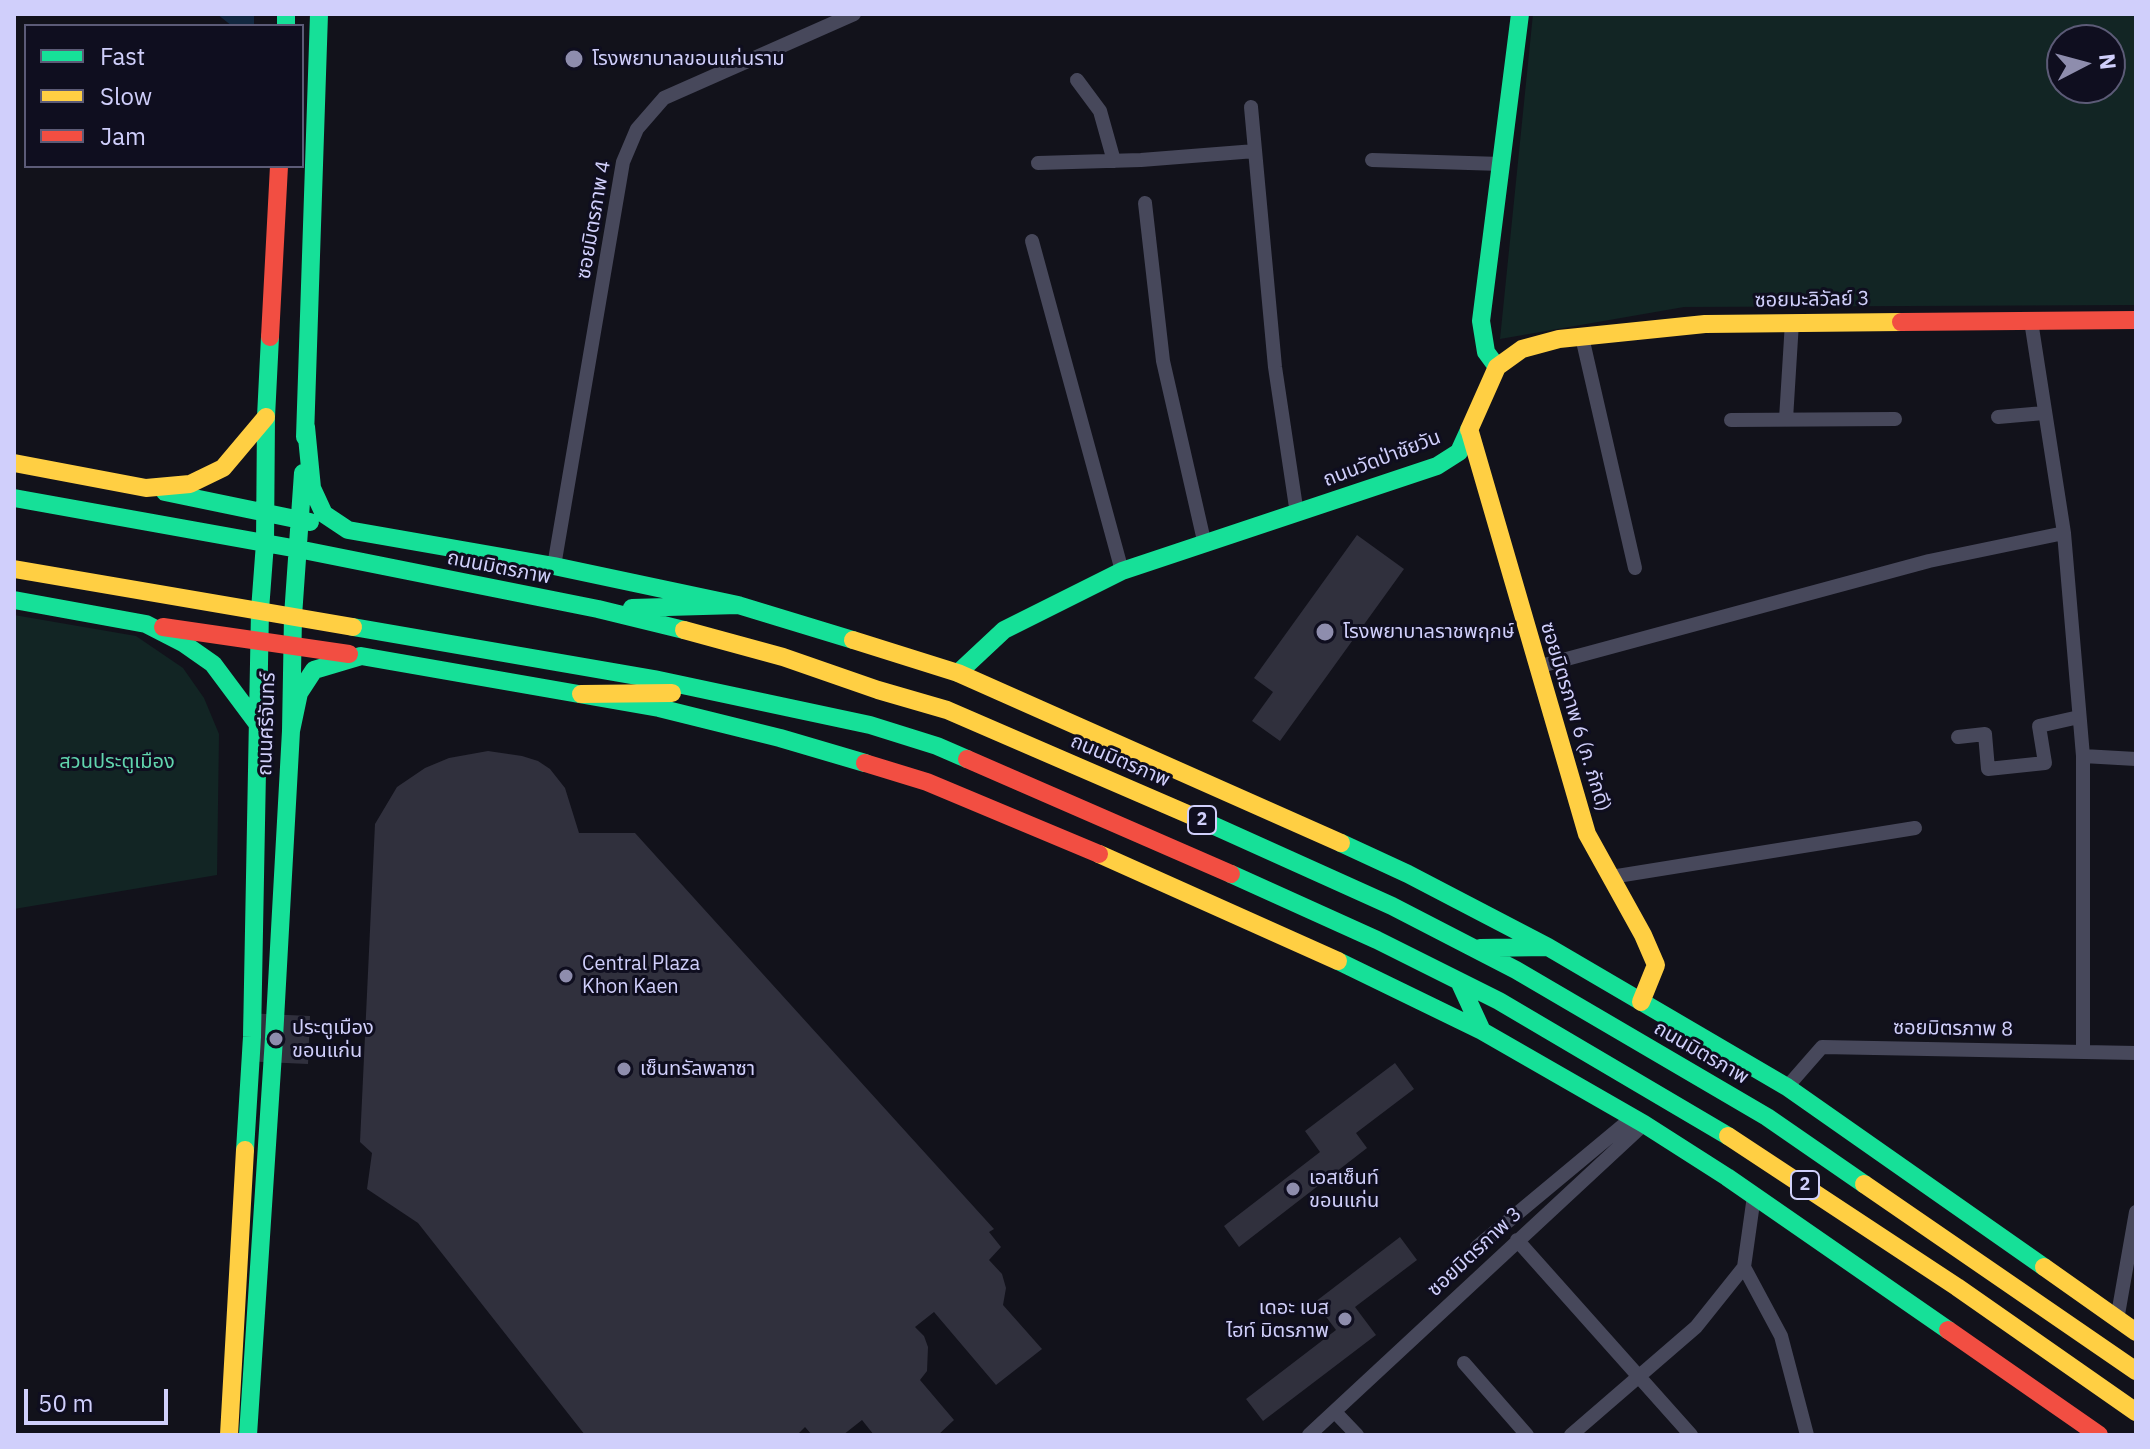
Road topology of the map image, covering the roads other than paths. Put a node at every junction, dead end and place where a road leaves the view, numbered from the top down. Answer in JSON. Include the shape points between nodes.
{"nodes":[{"id":1,"x":319,"y":14,"type":"edge"},
{"id":2,"x":854,"y":14,"type":"edge"},
{"id":3,"x":1520,"y":14,"type":"edge"},
{"id":4,"x":1077,"y":80,"type":"dead end"},
{"id":5,"x":1251,"y":107,"type":"dead end"},
{"id":6,"x":1255,"y":151,"type":"junction"},
{"id":7,"x":1372,"y":160,"type":"dead end"},
{"id":8,"x":1114,"y":161,"type":"junction"},
{"id":9,"x":1038,"y":163,"type":"dead end"},
{"id":10,"x":1501,"y":164,"type":"junction"},
{"id":11,"x":279,"y":168,"type":"edge"},
{"id":12,"x":1145,"y":203,"type":"dead end"},
{"id":13,"x":1032,"y":241,"type":"dead end"},
{"id":14,"x":2136,"y":320,"type":"edge"},
{"id":15,"x":2031,"y":321,"type":"junction"},
{"id":16,"x":1792,"y":322,"type":"junction"},
{"id":17,"x":1582,"y":337,"type":"junction"},
{"id":18,"x":1497,"y":367,"type":"junction"},
{"id":19,"x":2044,"y":413,"type":"junction"},
{"id":20,"x":266,"y":417,"type":"junction"},
{"id":21,"x":1998,"y":417,"type":"dead end"},
{"id":22,"x":1786,"y":419,"type":"junction"},
{"id":23,"x":1895,"y":419,"type":"dead end"},
{"id":24,"x":1731,"y":420,"type":"dead end"},
{"id":25,"x":306,"y":427,"type":"junction"},
{"id":26,"x":1470,"y":432,"type":"junction"},
{"id":27,"x":14,"y":463,"type":"edge"},
{"id":28,"x":146,"y":488,"type":"junction"},
{"id":29,"x":14,"y":498,"type":"edge"},
{"id":30,"x":266,"y":513,"type":"junction"},
{"id":31,"x":1297,"y":514,"type":"junction"},
{"id":32,"x":300,"y":520,"type":"junction"},
{"id":33,"x":348,"y":530,"type":"junction"},
{"id":34,"x":2064,"y":533,"type":"junction"},
{"id":35,"x":265,"y":543,"type":"junction"},
{"id":36,"x":1205,"y":545,"type":"junction"},
{"id":37,"x":298,"y":549,"type":"junction"},
{"id":38,"x":554,"y":566,"type":"junction"},
{"id":39,"x":1635,"y":568,"type":"dead end"},
{"id":40,"x":14,"y":569,"type":"edge"},
{"id":41,"x":1122,"y":571,"type":"junction"},
{"id":42,"x":14,"y":600,"type":"edge"},
{"id":43,"x":738,"y":605,"type":"junction"},
{"id":44,"x":598,"y":609,"type":"junction"},
{"id":45,"x":260,"y":610,"type":"junction"},
{"id":46,"x":293,"y":616,"type":"junction"},
{"id":47,"x":146,"y":624,"type":"junction"},
{"id":48,"x":259,"y":641,"type":"junction"},
{"id":49,"x":292,"y":646,"type":"junction"},
{"id":50,"x":361,"y":656,"type":"junction"},
{"id":51,"x":1537,"y":667,"type":"junction"},
{"id":52,"x":958,"y":673,"type":"junction"},
{"id":53,"x":715,"y":692,"type":"junction"},
{"id":54,"x":581,"y":694,"type":"junction"},
{"id":55,"x":2079,"y":717,"type":"junction"},
{"id":56,"x":257,"y":723,"type":"junction"},
{"id":57,"x":291,"y":731,"type":"junction"},
{"id":58,"x":1958,"y":737,"type":"dead end"},
{"id":59,"x":2083,"y":756,"type":"junction"},
{"id":60,"x":2136,"y":759,"type":"edge"},
{"id":61,"x":1915,"y":828,"type":"dead end"},
{"id":62,"x":1611,"y":877,"type":"junction"},
{"id":63,"x":1548,"y":947,"type":"junction"},
{"id":64,"x":1473,"y":948,"type":"junction"},
{"id":65,"x":1459,"y":981,"type":"junction"},
{"id":66,"x":1641,"y":1002,"type":"junction"},
{"id":67,"x":1482,"y":1031,"type":"junction"},
{"id":68,"x":2083,"y":1051,"type":"junction"},
{"id":69,"x":2136,"y":1053,"type":"edge"},
{"id":70,"x":1787,"y":1087,"type":"junction"},
{"id":71,"x":1638,"y":1121,"type":"junction"},
{"id":72,"x":1754,"y":1196,"type":"junction"},
{"id":73,"x":2136,"y":1212,"type":"edge"},
{"id":74,"x":1517,"y":1240,"type":"junction"},
{"id":75,"x":1477,"y":1247,"type":"dead end"},
{"id":76,"x":1744,"y":1267,"type":"junction"},
{"id":77,"x":2117,"y":1320,"type":"junction"},
{"id":78,"x":2136,"y":1332,"type":"edge"},
{"id":79,"x":1464,"y":1363,"type":"dead end"},
{"id":80,"x":2136,"y":1371,"type":"edge"},
{"id":81,"x":1640,"y":1376,"type":"junction"},
{"id":82,"x":1335,"y":1412,"type":"junction"},
{"id":83,"x":2136,"y":1412,"type":"edge"},
{"id":84,"x":229,"y":1435,"type":"edge"},
{"id":85,"x":248,"y":1435,"type":"edge"},
{"id":86,"x":1309,"y":1435,"type":"edge"},
{"id":87,"x":1357,"y":1435,"type":"edge"},
{"id":88,"x":1527,"y":1435,"type":"edge"},
{"id":89,"x":1571,"y":1435,"type":"edge"},
{"id":90,"x":1691,"y":1435,"type":"edge"},
{"id":91,"x":1807,"y":1435,"type":"edge"},
{"id":92,"x":2099,"y":1435,"type":"edge"}],
"edges":[{"from":1,"to":25,"type":"main road","name":"ถนนศรีจันทร์"},
{"from":2,"to":38,"type":"street","name":"ซอยมิตรภาพ 4","via":[[664,98],[637,129],[623,162]]},
{"from":3,"to":10,"type":"main road"},
{"from":4,"to":8,"type":"street","via":[[1100,111]]},
{"from":5,"to":6,"type":"street"},
{"from":6,"to":8,"type":"street"},
{"from":6,"to":31,"type":"street","via":[[1275,367]]},
{"from":7,"to":10,"type":"street"},
{"from":8,"to":9,"type":"street"},
{"from":10,"to":18,"type":"main road","via":[[1481,321],[1486,352]]},
{"from":11,"to":20,"type":"main road","name":"ถนนศรีจันทร์"},
{"from":12,"to":36,"type":"street","via":[[1163,361]]},
{"from":13,"to":41,"type":"street"},
{"from":14,"to":15,"type":"main road","name":"ซอยมะลิวัลย์ 3"},
{"from":15,"to":16,"type":"main road","name":"ซอยมะลิวัลย์ 3"},
{"from":15,"to":19,"type":"street"},
{"from":16,"to":17,"type":"main road","name":"ซอยมะลิวัลย์ 3","via":[[1705,324]]},
{"from":16,"to":22,"type":"street"},
{"from":17,"to":18,"type":"main road","name":"ซอยมะลิวัลย์ 3","via":[[1522,349]]},
{"from":17,"to":39,"type":"street"},
{"from":18,"to":26,"type":"main road","name":"ถนนวัดป่าชัยวัน"},
{"from":19,"to":21,"type":"street"},
{"from":19,"to":34,"type":"street"},
{"from":20,"to":28,"type":"main road","via":[[223,468],[190,484]]},
{"from":20,"to":30,"type":"main road","name":"ถนนศรีจันทร์"},
{"from":22,"to":23,"type":"street"},
{"from":22,"to":24,"type":"street"},
{"from":25,"to":32,"type":"main road","name":"ถนนศรีจันทร์"},
{"from":25,"to":33,"type":"main road","via":[[312,488],[324,514]]},
{"from":26,"to":31,"type":"main road","name":"ถนนวัดป่าชัยวัน","via":[[1459,452],[1437,466]]},
{"from":26,"to":51,"type":"main road","name":"ซอยมิตรภาพ 6 (ภ. ภักดี)"},
{"from":27,"to":28,"type":"main road"},
{"from":28,"to":30,"type":"main road","name":"ถนนมิตรภาพ"},
{"from":29,"to":35,"type":"main road","name":"ถนนมิตรภาพ"},
{"from":30,"to":32,"type":"main road","name":"ถนนมิตรภาพ"},
{"from":30,"to":35,"type":"main road","name":"ถนนศรีจันทร์"},
{"from":31,"to":36,"type":"main road","name":"ถนนวัดป่าชัยวัน"},
{"from":32,"to":33,"type":"main road","name":"ถนนมิตรภาพ"},
{"from":32,"to":37,"type":"main road","name":"ถนนศรีจันทร์"},
{"from":33,"to":38,"type":"main road","name":"ถนนมิตรภาพ"},
{"from":34,"to":51,"type":"street","via":[[1929,561]]},
{"from":34,"to":55,"type":"street"},
{"from":35,"to":37,"type":"main road","name":"ถนนมิตรภาพ"},
{"from":35,"to":45,"type":"main road","name":"ถนนศรีจันทร์"},
{"from":36,"to":41,"type":"main road","name":"ถนนวัดป่าชัยวัน"},
{"from":37,"to":44,"type":"main road","name":"ถนนมิตรภาพ"},
{"from":37,"to":46,"type":"main road","name":"ถนนศรีจันทร์"},
{"from":38,"to":43,"type":"main road","name":"ถนนมิตรภาพ"},
{"from":40,"to":45,"type":"main road"},
{"from":41,"to":52,"type":"main road","name":"ถนนวัดป่าชัยวัน","via":[[1004,630]]},
{"from":42,"to":47,"type":"main road"},
{"from":43,"to":44,"type":"main road"},
{"from":43,"to":52,"type":"main road","name":"ถนนมิตรภาพ"},
{"from":44,"to":64,"type":"main road","name":"ถนนมิตรภาพ","number":"2","via":[[783,657],[947,710],[1266,848]]},
{"from":45,"to":46,"type":"main road"},
{"from":45,"to":48,"type":"main road","name":"ถนนศรีจันทร์"},
{"from":46,"to":49,"type":"main road","name":"ถนนศรีจันทร์"},
{"from":46,"to":53,"type":"main road"},
{"from":47,"to":48,"type":"main road"},
{"from":47,"to":56,"type":"main road","via":[[213,664]]},
{"from":48,"to":49,"type":"main road"},
{"from":48,"to":56,"type":"main road","name":"ถนนศรีจันทร์"},
{"from":49,"to":50,"type":"main road"},
{"from":49,"to":57,"type":"main road","name":"ถนนศรีจันทร์"},
{"from":50,"to":54,"type":"main road"},
{"from":50,"to":57,"type":"main road","via":[[314,670],[299,693]]},
{"from":51,"to":62,"type":"main road","name":"ซอยมิตรภาพ 6 (ภ. ภักดี)","via":[[1587,834]]},
{"from":52,"to":63,"type":"main road","name":"ถนนมิตรภาพ","number":"2","via":[[1310,828]]},
{"from":53,"to":54,"type":"main road"},
{"from":53,"to":65,"type":"main road","number":"2","via":[[870,725],[937,746],[1198,858]]},
{"from":54,"to":67,"type":"main road","number":"2","via":[[780,738],[900,774],[1043,829]]},
{"from":55,"to":58,"type":"street","via":[[2039,726],[2045,763],[1988,769],[1985,734]]},
{"from":55,"to":59,"type":"street"},
{"from":56,"to":84,"type":"main road","name":"ถนนศรีจันทร์","via":[[252,1037]]},
{"from":57,"to":85,"type":"main road","name":"ถนนศรีจันทร์"},
{"from":59,"to":60,"type":"street"},
{"from":59,"to":68,"type":"street"},
{"from":61,"to":62,"type":"street"},
{"from":62,"to":66,"type":"main road","name":"ซอยมิตรภาพ 6 (ภ. ภักดี)","via":[[1656,965]]},
{"from":63,"to":64,"type":"main road"},
{"from":63,"to":66,"type":"main road","name":"ถนนมิตรภาพ","number":"2"},
{"from":64,"to":80,"type":"main road","name":"ถนนมิตรภาพ","number":"2","via":[[1767,1117]]},
{"from":65,"to":67,"type":"main road"},
{"from":65,"to":83,"type":"main road","number":"2","via":[[1747,1147]]},
{"from":66,"to":70,"type":"main road","name":"ถนนมิตรภาพ","number":"2"},
{"from":67,"to":71,"type":"main road","number":"2"},
{"from":68,"to":69,"type":"street","name":"ซอยมิตรภาพ 8"},
{"from":68,"to":70,"type":"street","name":"ซอยมิตรภาพ 8","via":[[1822,1047]]},
{"from":70,"to":77,"type":"main road","name":"ถนนมิตรภาพ","number":"2"},
{"from":71,"to":72,"type":"main road","number":"2"},
{"from":71,"to":74,"type":"street","name":"ซอยมิตรภาพ 3"},
{"from":71,"to":75,"type":"street"},
{"from":72,"to":76,"type":"street"},
{"from":72,"to":92,"type":"main road","number":"2"},
{"from":73,"to":77,"type":"street"},
{"from":74,"to":81,"type":"street"},
{"from":74,"to":82,"type":"street","name":"ซอยมิตรภาพ 3"},
{"from":76,"to":81,"type":"street","via":[[1696,1327]]},
{"from":76,"to":91,"type":"street","via":[[1781,1336]]},
{"from":77,"to":78,"type":"main road","name":"ถนนมิตรภาพ","number":"2"},
{"from":79,"to":88,"type":"street"},
{"from":81,"to":89,"type":"street"},
{"from":81,"to":90,"type":"street"},
{"from":82,"to":86,"type":"street","name":"ซอยมิตรภาพ 3"},
{"from":82,"to":87,"type":"street"}]}
